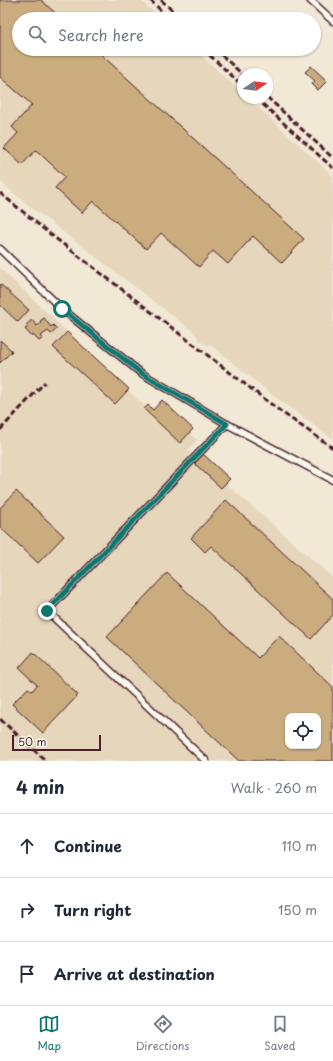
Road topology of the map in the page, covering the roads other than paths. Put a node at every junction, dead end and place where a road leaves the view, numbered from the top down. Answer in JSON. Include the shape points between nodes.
{"nodes":[{"id":1,"x":310,"y":0,"type":"edge"},
{"id":2,"x":333,"y":21,"type":"edge"},
{"id":3,"x":0,"y":249,"type":"edge"},
{"id":4,"x":227,"y":424,"type":"junction"},
{"id":5,"x":333,"y":480,"type":"edge"},
{"id":6,"x":206,"y":761,"type":"edge"}],
"edges":[{"from":1,"to":2,"type":"lane"},
{"from":3,"to":4,"type":"lane","via":[[62,309],[141,373]]},
{"from":4,"to":5,"type":"lane"},
{"from":4,"to":6,"type":"lane","via":[[47,611]]}]}
